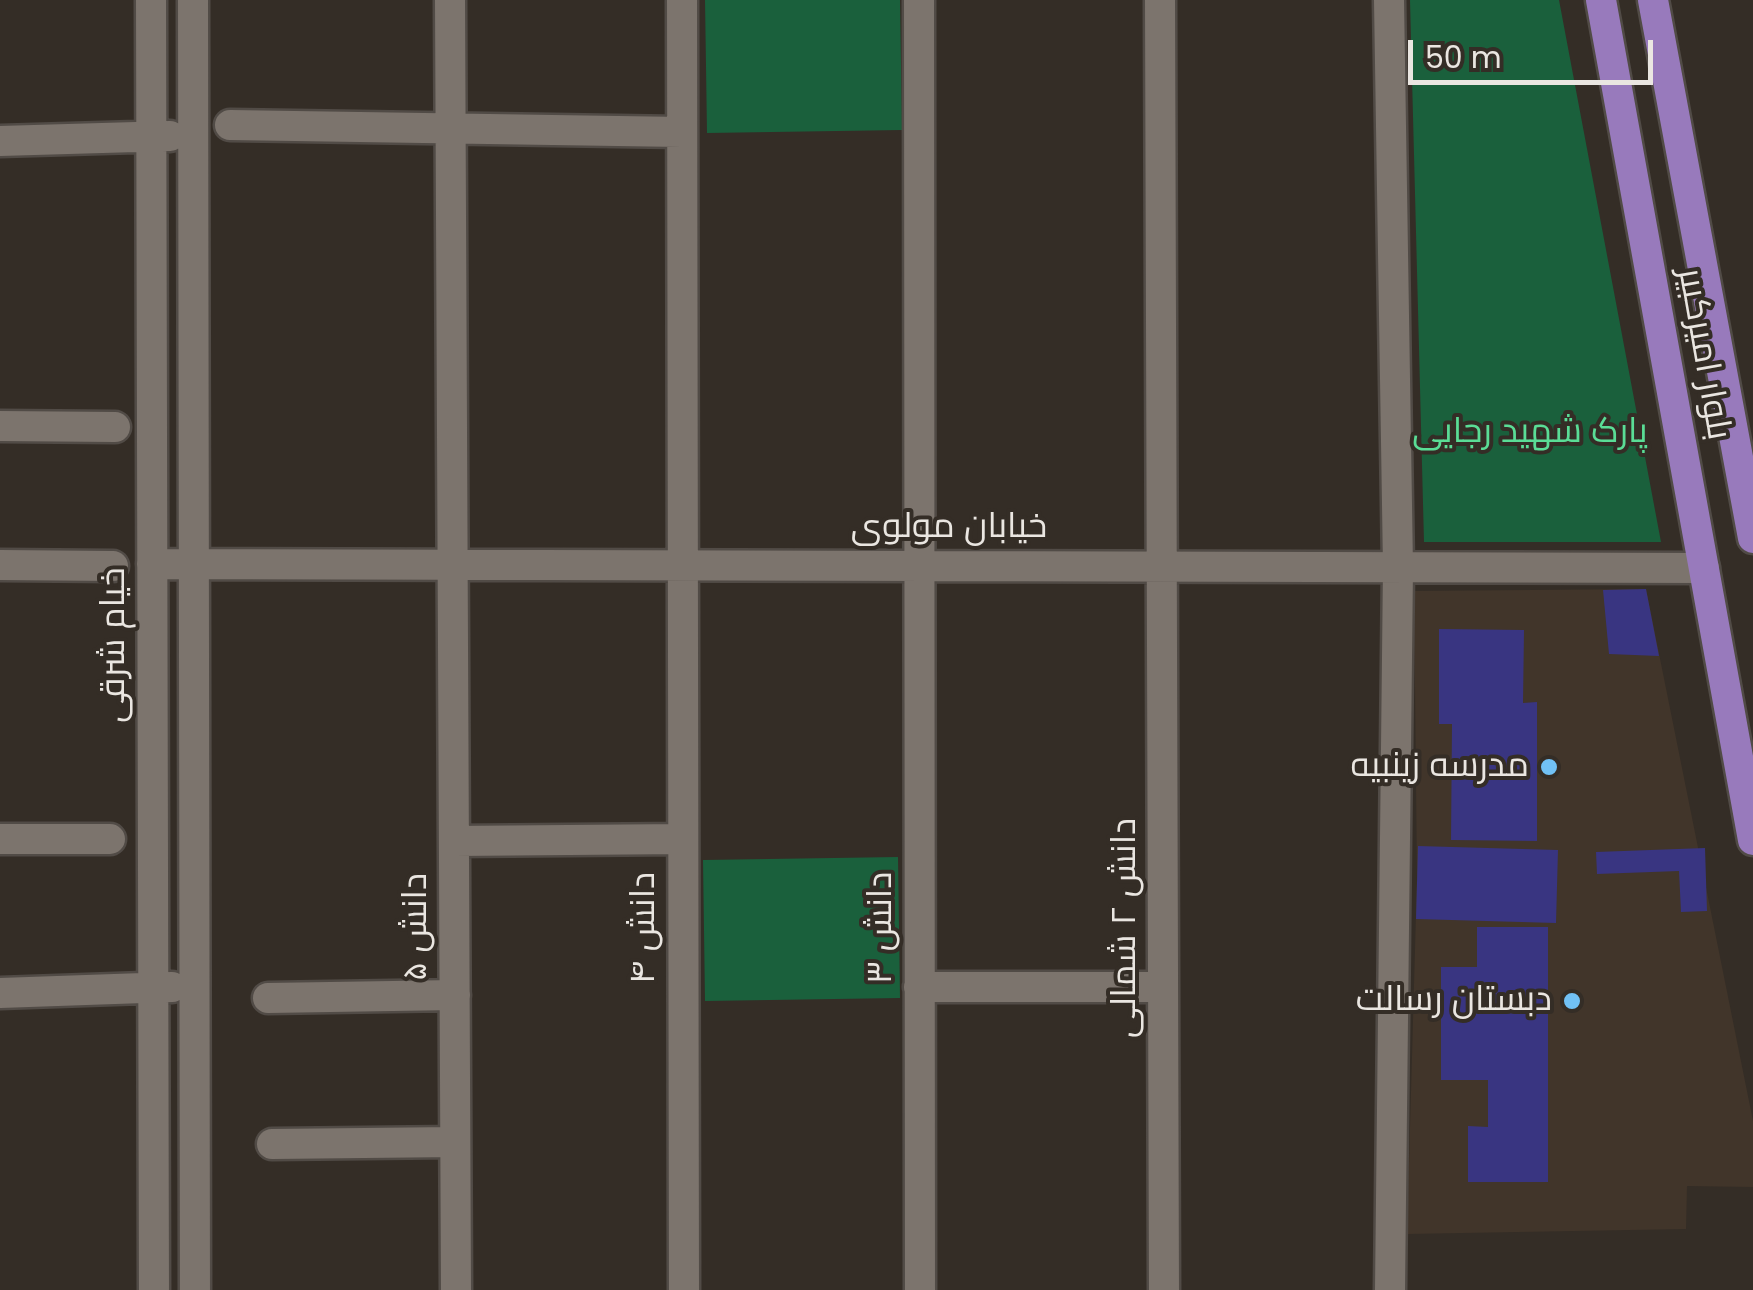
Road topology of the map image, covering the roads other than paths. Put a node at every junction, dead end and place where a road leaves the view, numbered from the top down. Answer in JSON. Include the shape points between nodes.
{"nodes":[{"id":1,"x":151,"y":0,"type":"edge"},
{"id":2,"x":193,"y":0,"type":"edge"},
{"id":3,"x":450,"y":0,"type":"edge"},
{"id":4,"x":682,"y":0,"type":"edge"},
{"id":5,"x":919,"y":0,"type":"edge"},
{"id":6,"x":1160,"y":0,"type":"edge"},
{"id":7,"x":1389,"y":0,"type":"edge"},
{"id":8,"x":1601,"y":0,"type":"edge"},
{"id":9,"x":1653,"y":0,"type":"edge"},
{"id":10,"x":230,"y":125,"type":"dead end"},
{"id":11,"x":450,"y":129,"type":"junction"},
{"id":12,"x":682,"y":132,"type":"junction"},
{"id":13,"x":193,"y":136,"type":"junction"},
{"id":14,"x":151,"y":137,"type":"junction"},
{"id":15,"x":0,"y":141,"type":"edge"},
{"id":16,"x":1712,"y":320,"type":"junction"},
{"id":17,"x":1660,"y":328,"type":"junction"},
{"id":18,"x":0,"y":426,"type":"edge"},
{"id":19,"x":115,"y":427,"type":"dead end"},
{"id":20,"x":1753,"y":538,"type":"edge"},
{"id":21,"x":152,"y":564,"type":"junction"},
{"id":22,"x":194,"y":564,"type":"junction"},
{"id":23,"x":453,"y":565,"type":"junction"},
{"id":24,"x":683,"y":565,"type":"junction"},
{"id":25,"x":0,"y":566,"type":"edge"},
{"id":26,"x":113,"y":566,"type":"dead end"},
{"id":27,"x":919,"y":566,"type":"junction"},
{"id":28,"x":1162,"y":566,"type":"junction"},
{"id":29,"x":1398,"y":567,"type":"junction"},
{"id":30,"x":1704,"y":568,"type":"junction"},
{"id":31,"x":1752,"y":831,"type":"edge"},
{"id":32,"x":682,"y":838,"type":"junction"},
{"id":33,"x":0,"y":839,"type":"edge"},
{"id":34,"x":110,"y":839,"type":"dead end"},
{"id":35,"x":455,"y":841,"type":"junction"},
{"id":36,"x":919,"y":986,"type":"junction"},
{"id":37,"x":1163,"y":986,"type":"junction"},
{"id":38,"x":154,"y":987,"type":"junction"},
{"id":39,"x":195,"y":987,"type":"junction"},
{"id":40,"x":0,"y":993,"type":"edge"},
{"id":41,"x":455,"y":995,"type":"junction"},
{"id":42,"x":268,"y":998,"type":"dead end"},
{"id":43,"x":455,"y":1142,"type":"junction"},
{"id":44,"x":272,"y":1144,"type":"dead end"},
{"id":45,"x":154,"y":1290,"type":"edge"},
{"id":46,"x":195,"y":1290,"type":"edge"},
{"id":47,"x":456,"y":1290,"type":"edge"},
{"id":48,"x":684,"y":1290,"type":"edge"},
{"id":49,"x":920,"y":1290,"type":"edge"},
{"id":50,"x":1164,"y":1290,"type":"edge"},
{"id":51,"x":1390,"y":1290,"type":"edge"}],
"edges":[{"from":1,"to":14,"type":"street","name":"خیام شرقی"},
{"from":2,"to":13,"type":"street"},
{"from":3,"to":11,"type":"street","name":"دانش ۵"},
{"from":4,"to":12,"type":"street","name":"دانش ۴"},
{"from":5,"to":27,"type":"street","name":"دانش ۳"},
{"from":6,"to":28,"type":"street","name":"دانش ۲ شمالی"},
{"from":7,"to":29,"type":"street"},
{"from":8,"to":17,"type":"main road","name":"بلوار امیرکبیر"},
{"from":9,"to":16,"type":"main road","name":"بلوار امیرکبیر"},
{"from":10,"to":11,"type":"street"},
{"from":11,"to":12,"type":"street"},
{"from":11,"to":23,"type":"street","name":"دانش ۵"},
{"from":12,"to":24,"type":"street","name":"دانش ۴"},
{"from":13,"to":14,"type":"street"},
{"from":13,"to":22,"type":"street"},
{"from":14,"to":15,"type":"street"},
{"from":14,"to":21,"type":"street","name":"خیام شرقی"},
{"from":16,"to":17,"type":"main road"},
{"from":16,"to":20,"type":"main road","name":"بلوار امیرکبیر"},
{"from":17,"to":30,"type":"main road","name":"بلوار امیرکبیر"},
{"from":18,"to":19,"type":"street"},
{"from":21,"to":22,"type":"street","name":"خیابان مولوی"},
{"from":21,"to":38,"type":"street","name":"خیام شرقی"},
{"from":22,"to":23,"type":"street","name":"خیابان مولوی"},
{"from":22,"to":39,"type":"street"},
{"from":23,"to":24,"type":"street","name":"خیابان مولوی"},
{"from":23,"to":35,"type":"street","name":"دانش ۵"},
{"from":24,"to":27,"type":"street","name":"خیابان مولوی"},
{"from":24,"to":32,"type":"street","name":"دانش ۴"},
{"from":25,"to":26,"type":"street"},
{"from":27,"to":28,"type":"street","name":"خیابان مولوی"},
{"from":27,"to":36,"type":"street","name":"دانش ۳"},
{"from":28,"to":29,"type":"street","name":"خیابان مولوی"},
{"from":28,"to":37,"type":"street","name":"دانش ۲ شمالی"},
{"from":29,"to":30,"type":"street","name":"خیابان مولوی"},
{"from":29,"to":51,"type":"street"},
{"from":30,"to":31,"type":"main road","name":"بلوار امیرکبیر"},
{"from":32,"to":35,"type":"street"},
{"from":32,"to":48,"type":"street","name":"دانش ۴"},
{"from":33,"to":34,"type":"street"},
{"from":35,"to":41,"type":"street","name":"دانش ۵"},
{"from":36,"to":37,"type":"street"},
{"from":36,"to":49,"type":"street","name":"دانش ۳"},
{"from":37,"to":50,"type":"street","name":"دانش ۲ شمالی"},
{"from":38,"to":39,"type":"street"},
{"from":38,"to":40,"type":"street"},
{"from":38,"to":45,"type":"street","name":"خیام شرقی"},
{"from":39,"to":46,"type":"street"},
{"from":41,"to":42,"type":"street"},
{"from":41,"to":43,"type":"street","name":"دانش ۵"},
{"from":43,"to":44,"type":"street"},
{"from":43,"to":47,"type":"street","name":"دانش ۵"}]}
